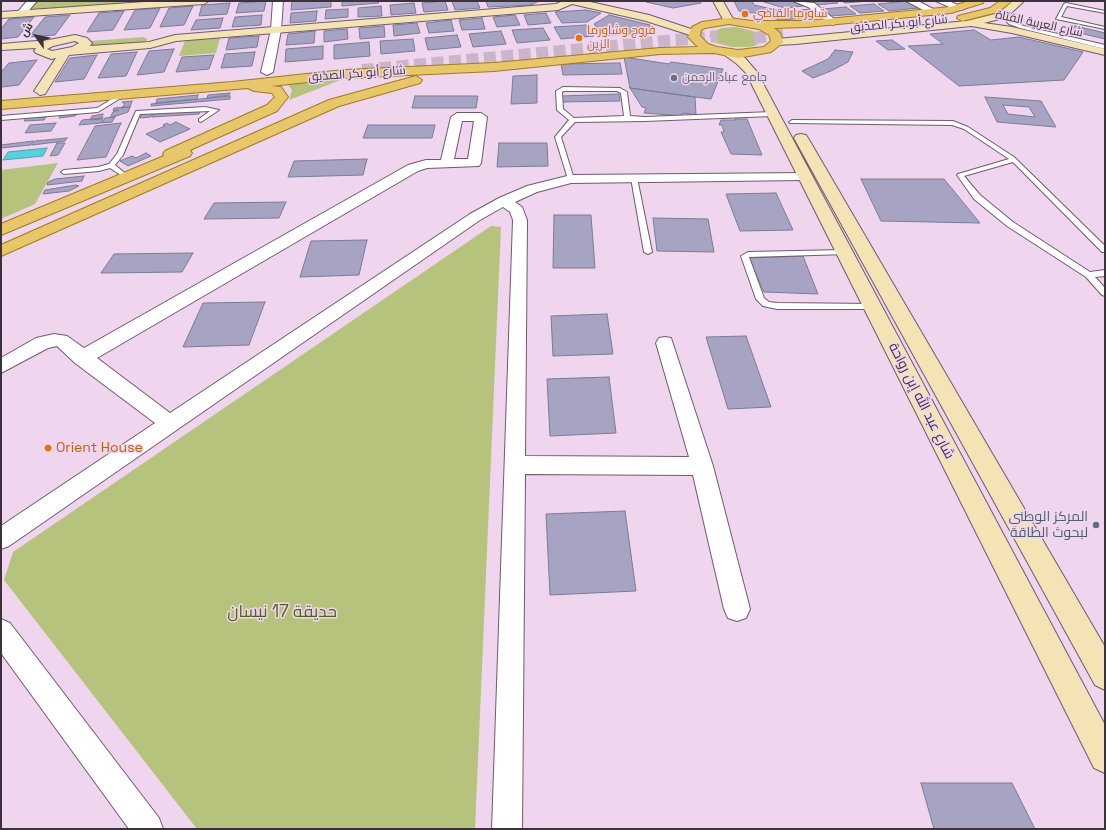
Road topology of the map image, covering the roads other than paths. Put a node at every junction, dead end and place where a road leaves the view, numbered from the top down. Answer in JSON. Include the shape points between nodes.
{"nodes":[{"id":1,"x":32,"y":1,"type":"edge"},
{"id":2,"x":204,"y":1,"type":"edge"},
{"id":3,"x":278,"y":1,"type":"edge"},
{"id":4,"x":572,"y":1,"type":"edge"},
{"id":5,"x":610,"y":1,"type":"edge"},
{"id":6,"x":718,"y":1,"type":"edge"},
{"id":7,"x":798,"y":1,"type":"edge"},
{"id":8,"x":911,"y":1,"type":"edge"},
{"id":9,"x":941,"y":1,"type":"edge"},
{"id":10,"x":979,"y":1,"type":"edge"},
{"id":11,"x":993,"y":1,"type":"edge"},
{"id":12,"x":1007,"y":1,"type":"edge"},
{"id":13,"x":1019,"y":1,"type":"edge"},
{"id":14,"x":152,"y":3,"type":"edge"},
{"id":15,"x":959,"y":8,"type":"junction"},
{"id":16,"x":93,"y":9,"type":"junction"},
{"id":17,"x":934,"y":12,"type":"junction"},
{"id":18,"x":1105,"y":12,"type":"edge"},
{"id":19,"x":21,"y":14,"type":"junction"},
{"id":20,"x":1,"y":15,"type":"edge"},
{"id":21,"x":1003,"y":15,"type":"junction"},
{"id":22,"x":729,"y":21,"type":"junction"},
{"id":23,"x":711,"y":22,"type":"junction"},
{"id":24,"x":833,"y":22,"type":"junction"},
{"id":25,"x":967,"y":24,"type":"junction"},
{"id":26,"x":1105,"y":28,"type":"edge"},
{"id":27,"x":276,"y":30,"type":"junction"},
{"id":28,"x":748,"y":30,"type":"junction"},
{"id":29,"x":693,"y":35,"type":"junction"},
{"id":30,"x":69,"y":38,"type":"junction"},
{"id":31,"x":175,"y":38,"type":"junction"},
{"id":32,"x":83,"y":40,"type":"junction"},
{"id":33,"x":649,"y":40,"type":"dead end"},
{"id":34,"x":777,"y":42,"type":"junction"},
{"id":35,"x":49,"y":43,"type":"junction"},
{"id":36,"x":724,"y":46,"type":"junction"},
{"id":37,"x":1,"y":47,"type":"edge"},
{"id":38,"x":1105,"y":47,"type":"edge"},
{"id":39,"x":76,"y":50,"type":"junction"},
{"id":40,"x":757,"y":52,"type":"junction"},
{"id":41,"x":1105,"y":52,"type":"edge"},
{"id":42,"x":42,"y":53,"type":"junction"},
{"id":43,"x":64,"y":54,"type":"junction"},
{"id":44,"x":1,"y":57,"type":"edge"},
{"id":45,"x":455,"y":57,"type":"dead end"},
{"id":46,"x":494,"y":67,"type":"junction"},
{"id":47,"x":266,"y":72,"type":"junction"},
{"id":48,"x":347,"y":72,"type":"tunnel mouth"},
{"id":49,"x":232,"y":86,"type":"junction"},
{"id":50,"x":40,"y":91,"type":"junction"},
{"id":51,"x":122,"y":95,"type":"junction"},
{"id":52,"x":1,"y":96,"type":"edge"},
{"id":53,"x":1,"y":101,"type":"edge"},
{"id":54,"x":1,"y":105,"type":"edge"},
{"id":55,"x":98,"y":110,"type":"junction"},
{"id":56,"x":772,"y":114,"type":"junction"},
{"id":57,"x":3,"y":118,"type":"edge"},
{"id":58,"x":627,"y":118,"type":"junction"},
{"id":59,"x":201,"y":120,"type":"dead end"},
{"id":60,"x":574,"y":120,"type":"junction"},
{"id":61,"x":56,"y":121,"type":"dead end"},
{"id":62,"x":792,"y":122,"type":"junction"},
{"id":63,"x":11,"y":125,"type":"dead end"},
{"id":64,"x":1014,"y":160,"type":"junction"},
{"id":65,"x":447,"y":163,"type":"dead end"},
{"id":66,"x":111,"y":165,"type":"junction"},
{"id":67,"x":64,"y":172,"type":"dead end"},
{"id":68,"x":124,"y":175,"type":"junction"},
{"id":69,"x":804,"y":176,"type":"junction"},
{"id":70,"x":634,"y":178,"type":"junction"},
{"id":71,"x":571,"y":179,"type":"junction"},
{"id":72,"x":504,"y":201,"type":"junction"},
{"id":73,"x":1,"y":230,"type":"edge"},
{"id":74,"x":1,"y":245,"type":"edge"},
{"id":75,"x":1105,"y":250,"type":"edge"},
{"id":76,"x":1,"y":251,"type":"edge"},
{"id":77,"x":648,"y":252,"type":"dead end"},
{"id":78,"x":844,"y":252,"type":"junction"},
{"id":79,"x":1105,"y":273,"type":"edge"},
{"id":80,"x":1089,"y":275,"type":"junction"},
{"id":81,"x":1105,"y":293,"type":"edge"},
{"id":82,"x":872,"y":307,"type":"junction"},
{"id":83,"x":665,"y":343,"type":"dead end"},
{"id":84,"x":82,"y":358,"type":"junction"},
{"id":85,"x":1,"y":366,"type":"edge"},
{"id":86,"x":170,"y":424,"type":"junction"},
{"id":87,"x":515,"y":465,"type":"junction"},
{"id":88,"x":702,"y":466,"type":"junction"},
{"id":89,"x":1,"y":540,"type":"edge"},
{"id":90,"x":736,"y":609,"type":"dead end"},
{"id":91,"x":1,"y":632,"type":"edge"},
{"id":92,"x":1105,"y":675,"type":"edge"},
{"id":93,"x":1105,"y":757,"type":"edge"},
{"id":94,"x":148,"y":829,"type":"edge"},
{"id":95,"x":507,"y":829,"type":"edge"}],
"edges":[{"from":1,"to":19,"type":"street"},
{"from":2,"to":14,"type":"street"},
{"from":3,"to":27,"type":"street"},
{"from":4,"to":27,"type":"street","via":[[558,7]]},
{"from":4,"to":29,"type":"street","via":[[649,18]]},
{"from":5,"to":23,"type":"street"},
{"from":6,"to":22,"type":"street"},
{"from":7,"to":24,"type":"street","via":[[811,6]]},
{"from":8,"to":17,"type":"street"},
{"from":9,"to":15,"type":"street"},
{"from":10,"to":15,"type":"main road","name":"شارع أبو بكر الصدّيق"},
{"from":11,"to":12,"type":"main road","name":"شارع أبو بكر الصدّيق","via":[[968,12],[942,16],[785,32],[949,20],[994,10]]},
{"from":13,"to":21,"type":"street"},
{"from":14,"to":16,"type":"street"},
{"from":15,"to":17,"type":"main road","name":"شارع أبو بكر الصدّيق"},
{"from":16,"to":19,"type":"street"},
{"from":16,"to":30,"type":"street"},
{"from":17,"to":24,"type":"main road","name":"شارع أبو بكر الصدّيق"},
{"from":18,"to":26,"type":"lane","via":[[1066,4],[1058,18]]},
{"from":19,"to":20,"type":"street"},
{"from":21,"to":25,"type":"street"},
{"from":21,"to":38,"type":"lane","via":[[1011,23],[1022,27]]},
{"from":22,"to":23,"type":"main road"},
{"from":22,"to":28,"type":"main road"},
{"from":23,"to":29,"type":"main road","via":[[696,29]]},
{"from":24,"to":28,"type":"main road","name":"شارع أبو بكر الصدّيق","via":[[775,25]]},
{"from":25,"to":34,"type":"street","name":"شارع أبو بكر الصدّيق"},
{"from":25,"to":41,"type":"street","name":"شارع العربية الفتاة","via":[[1018,32]]},
{"from":27,"to":31,"type":"street"},
{"from":27,"to":47,"type":"street"},
{"from":28,"to":34,"type":"main road","via":[[774,33]]},
{"from":29,"to":33,"type":"main road"},
{"from":29,"to":36,"type":"main road","via":[[697,42]]},
{"from":30,"to":32,"type":"street"},
{"from":30,"to":35,"type":"street"},
{"from":31,"to":32,"type":"street","via":[[156,34]]},
{"from":31,"to":39,"type":"street","via":[[150,45]]},
{"from":32,"to":39,"type":"street","via":[[86,43]]},
{"from":34,"to":40,"type":"main road","via":[[767,50]]},
{"from":35,"to":37,"type":"street"},
{"from":35,"to":42,"type":"street","via":[[41,48]]},
{"from":36,"to":40,"type":"main road","name":"شارع أبو بكر الصدّيق"},
{"from":36,"to":46,"type":"main road","name":"شارع أبو بكر الصدّيق"},
{"from":36,"to":56,"type":"street","name":"شارع عبد الله إبن رواحة","via":[[751,72]]},
{"from":39,"to":43,"type":"street"},
{"from":40,"to":62,"type":"street","name":"شارع عبد الله إبن رواحة","via":[[776,95]]},
{"from":42,"to":43,"type":"street"},
{"from":42,"to":44,"type":"street"},
{"from":43,"to":50,"type":"street"},
{"from":45,"to":47,"type":"main road","name":"شارع أبو بكر الصدّيق"},
{"from":46,"to":49,"type":"main road","name":"شارع أبو بكر الصدّيق","via":[[344,74]]},
{"from":46,"to":76,"type":"main road","via":[[394,85],[334,103]]},
{"from":47,"to":50,"type":"main road","name":"شارع أبو بكر الصدّيق"},
{"from":48,"to":53,"type":"main road"},
{"from":49,"to":51,"type":"main road","name":"شارع أبو بكر الصدّيق"},
{"from":49,"to":68,"type":"main road","via":[[276,90],[282,97],[272,108]]},
{"from":50,"to":52,"type":"main road","name":"شارع أبو بكر الصدّيق"},
{"from":51,"to":54,"type":"main road","name":"شارع أبو بكر الصدّيق"},
{"from":51,"to":55,"type":"lane"},
{"from":55,"to":57,"type":"lane"},
{"from":55,"to":61,"type":"lane","via":[[79,118]]},
{"from":56,"to":58,"type":"lane"},
{"from":56,"to":69,"type":"street","name":"شارع عبد الله إبن رواحة"},
{"from":57,"to":63,"type":"lane"},
{"from":58,"to":60,"type":"lane"},
{"from":58,"to":60,"type":"lane","via":[[624,92],[618,89],[559,90],[560,110]]},
{"from":59,"to":66,"type":"lane","via":[[216,110],[138,112],[120,155]]},
{"from":60,"to":71,"type":"lane","via":[[558,137]]},
{"from":62,"to":64,"type":"lane","via":[[953,123],[966,128]]},
{"from":62,"to":92,"type":"street","name":"شارع عبد الله إبن رواحة"},
{"from":64,"to":75,"type":"lane"},
{"from":64,"to":80,"type":"lane","via":[[960,175],[977,197],[1010,224]]},
{"from":65,"to":84,"type":"street","via":[[426,164],[413,168]]},
{"from":66,"to":67,"type":"lane","via":[[99,169]]},
{"from":66,"to":68,"type":"lane"},
{"from":68,"to":73,"type":"main road"},
{"from":69,"to":70,"type":"street"},
{"from":69,"to":78,"type":"street","name":"شارع عبد الله إبن رواحة"},
{"from":70,"to":71,"type":"street"},
{"from":70,"to":77,"type":"lane"},
{"from":71,"to":72,"type":"street","via":[[532,189]]},
{"from":72,"to":86,"type":"street","via":[[475,217]]},
{"from":72,"to":87,"type":"street","via":[[517,210],[520,220]]},
{"from":73,"to":74,"type":"main road","via":[[296,104],[364,83],[247,133]]},
{"from":78,"to":82,"type":"street","name":"شارع عبد الله إبن رواحة"},
{"from":78,"to":82,"type":"lane","via":[[745,256],[760,299],[766,304]]},
{"from":79,"to":80,"type":"lane"},
{"from":80,"to":81,"type":"lane"},
{"from":82,"to":93,"type":"street","name":"شارع عبد الله إبن رواحة"},
{"from":83,"to":88,"type":"street"},
{"from":84,"to":85,"type":"street","via":[[61,340],[54,340],[42,343]]},
{"from":84,"to":86,"type":"street"},
{"from":86,"to":89,"type":"street"},
{"from":87,"to":88,"type":"street"},
{"from":87,"to":95,"type":"street"},
{"from":88,"to":90,"type":"street"},
{"from":91,"to":94,"type":"street"}]}
